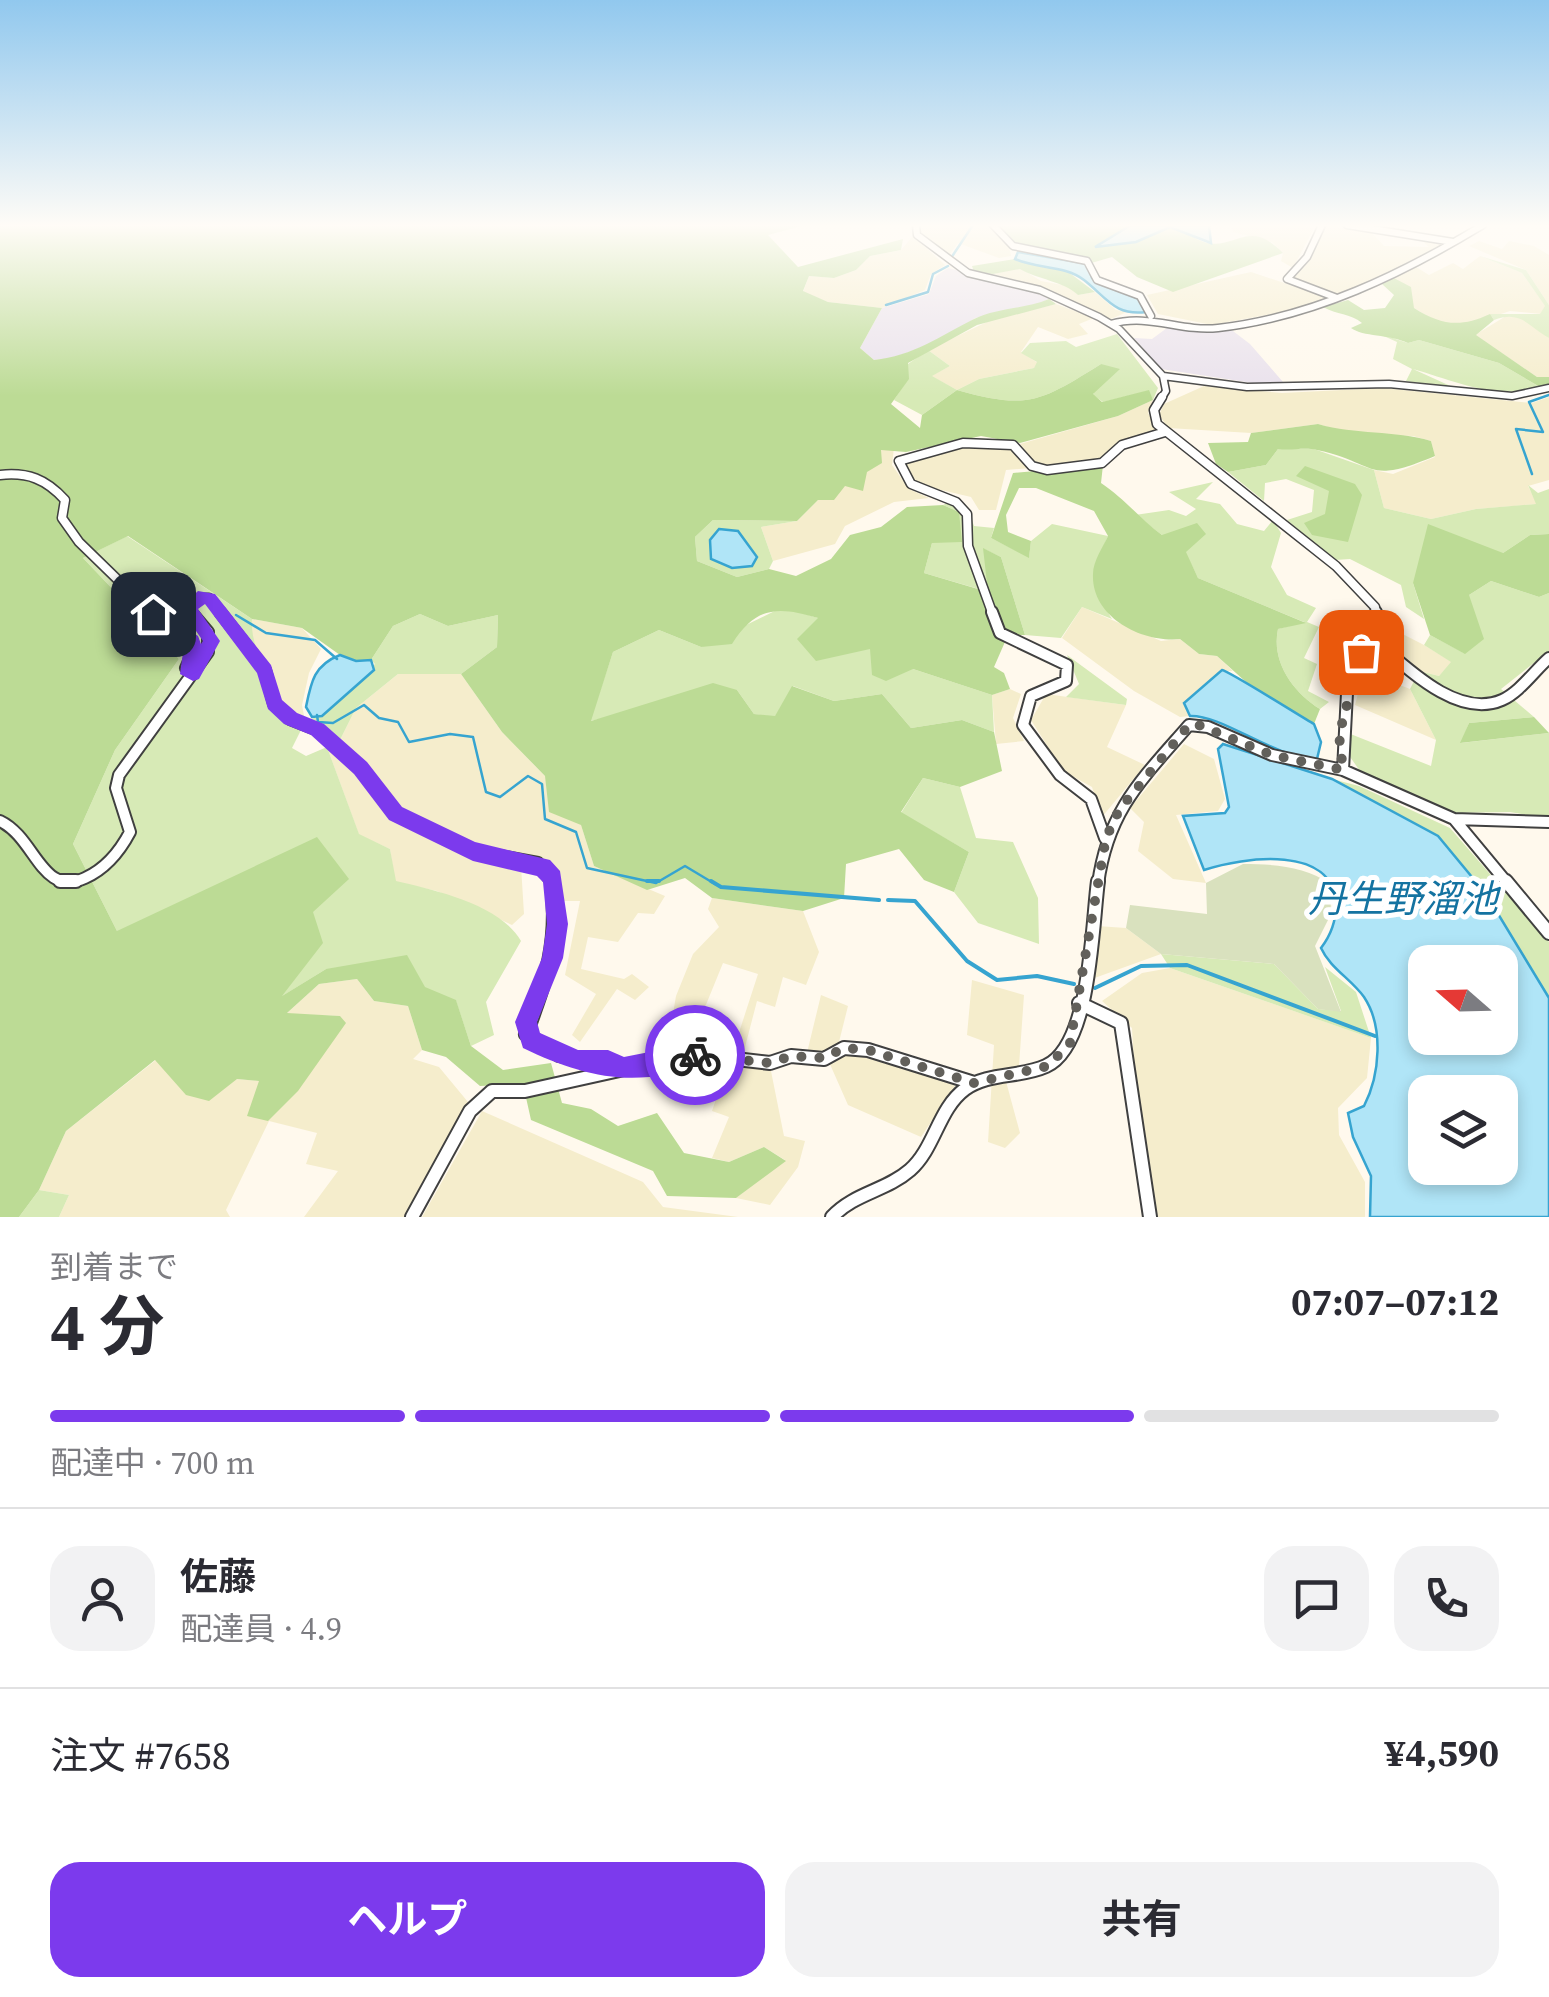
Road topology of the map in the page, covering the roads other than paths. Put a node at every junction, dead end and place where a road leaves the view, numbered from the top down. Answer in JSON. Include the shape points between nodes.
{"nodes":[{"id":1,"x":1005,"y":282,"type":"edge"},
{"id":2,"x":1102,"y":282,"type":"edge"},
{"id":3,"x":1296,"y":282,"type":"edge"},
{"id":4,"x":1376,"y":282,"type":"edge"},
{"id":5,"x":1336,"y":298,"type":"junction"},
{"id":6,"x":1152,"y":316,"type":"junction"},
{"id":7,"x":1110,"y":324,"type":"junction"},
{"id":8,"x":1162,"y":376,"type":"junction"},
{"id":9,"x":1549,"y":388,"type":"edge"},
{"id":10,"x":1165,"y":432,"type":"junction"},
{"id":11,"x":0,"y":475,"type":"edge"},
{"id":12,"x":1372,"y":638,"type":"junction"},
{"id":13,"x":1549,"y":658,"type":"edge"},
{"id":14,"x":193,"y":674,"type":"junction"},
{"id":15,"x":1343,"y":770,"type":"junction"},
{"id":16,"x":1454,"y":819,"type":"junction"},
{"id":17,"x":0,"y":821,"type":"edge"},
{"id":18,"x":1549,"y":822,"type":"edge"},
{"id":19,"x":1106,"y":838,"type":"junction"},
{"id":20,"x":1549,"y":934,"type":"edge"},
{"id":21,"x":1079,"y":1003,"type":"junction"},
{"id":22,"x":623,"y":1069,"type":"junction"},
{"id":23,"x":974,"y":1083,"type":"junction"},
{"id":24,"x":412,"y":1217,"type":"edge"},
{"id":25,"x":832,"y":1217,"type":"edge"},
{"id":26,"x":1150,"y":1217,"type":"edge"}],
"edges":[{"from":1,"to":7,"type":"street","via":[[1040,290]]},
{"from":2,"to":6,"type":"street","via":[[1140,296]]},
{"from":3,"to":5,"type":"street"},
{"from":4,"to":5,"type":"street"},
{"from":5,"to":6,"type":"street","via":[[1218,328]]},
{"from":6,"to":7,"type":"street"},
{"from":7,"to":8,"type":"street"},
{"from":8,"to":9,"type":"street","via":[[1260,387],[1389,384],[1512,396]]},
{"from":8,"to":10,"type":"street","via":[[1166,391],[1154,417]]},
{"from":10,"to":12,"type":"street","via":[[1368,596],[1376,617]]},
{"from":10,"to":19,"type":"street","via":[[1122,446],[1102,463],[1047,470],[1032,466],[1013,445],[963,442],[899,461],[911,484],[956,502],[967,514],[968,546],[1000,633],[1067,665],[1066,680],[1031,696],[1023,725],[1060,775],[1092,799]]},
{"from":11,"to":14,"type":"street","via":[[25,472],[49,480],[65,500],[62,518],[79,542],[153,614],[192,641],[186,668]]},
{"from":12,"to":13,"type":"street","via":[[1468,702],[1502,700]]},
{"from":12,"to":15,"type":"street","via":[[1361,652],[1339,735]]},
{"from":14,"to":17,"type":"street","via":[[119,775],[116,788],[130,832],[108,865],[60,881],[45,873],[24,832]]},
{"from":14,"to":22,"type":"street","via":[[212,641],[188,608],[204,596],[265,670],[274,704],[318,730],[361,768],[396,814],[473,852],[543,867],[552,878],[557,924],[553,958],[526,1034],[577,1062]]},
{"from":15,"to":16,"type":"street"},
{"from":15,"to":19,"type":"street","via":[[1272,755],[1189,725],[1119,810]]},
{"from":16,"to":18,"type":"street"},
{"from":16,"to":20,"type":"street"},
{"from":19,"to":21,"type":"street"},
{"from":21,"to":23,"type":"street","via":[[1062,1056],[1048,1066]]},
{"from":21,"to":26,"type":"street","via":[[1111,1014],[1128,1035]]},
{"from":22,"to":23,"type":"street","via":[[692,1054],[770,1063],[791,1056],[824,1058],[844,1048]]},
{"from":22,"to":24,"type":"street","via":[[525,1091],[492,1090],[478,1100]]},
{"from":23,"to":25,"type":"street","via":[[954,1101],[921,1160],[903,1177],[850,1196]]}]}
